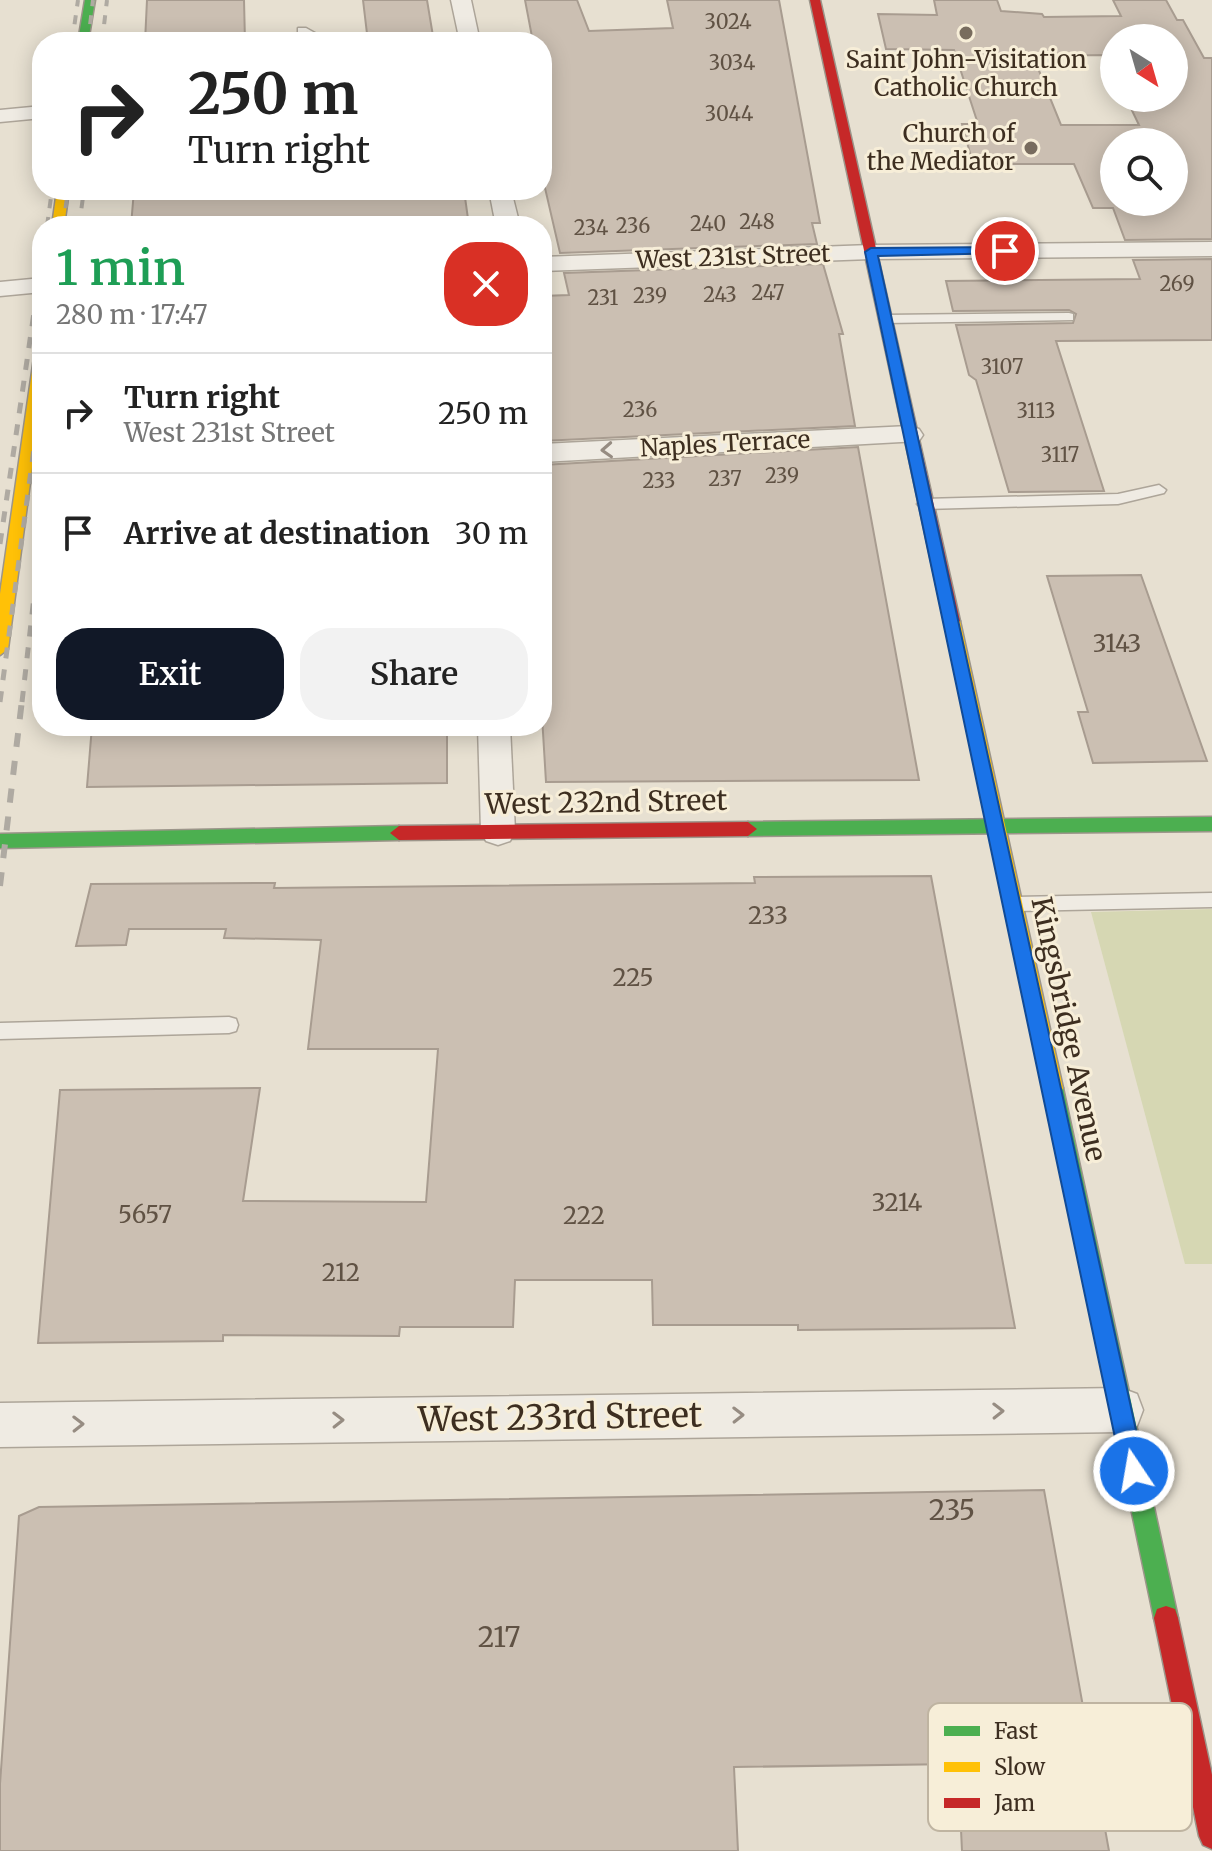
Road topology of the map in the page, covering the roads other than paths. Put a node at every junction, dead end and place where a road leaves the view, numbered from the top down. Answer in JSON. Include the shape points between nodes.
{"nodes":[{"id":1,"x":90,"y":0,"type":"edge"},
{"id":2,"x":461,"y":0,"type":"edge"},
{"id":3,"x":815,"y":0,"type":"edge"},
{"id":4,"x":302,"y":30,"type":"dead end"},
{"id":5,"x":85,"y":32,"type":"edge"},
{"id":6,"x":306,"y":32,"type":"edge"},
{"id":7,"x":468,"y":32,"type":"edge"},
{"id":8,"x":32,"y":113,"type":"edge"},
{"id":9,"x":0,"y":116,"type":"edge"},
{"id":10,"x":1212,"y":249,"type":"edge"},
{"id":11,"x":871,"y":252,"type":"junction"},
{"id":12,"x":552,"y":264,"type":"edge"},
{"id":13,"x":32,"y":286,"type":"edge"},
{"id":14,"x":0,"y":289,"type":"edge"},
{"id":15,"x":1069,"y":317,"type":"dead end"},
{"id":16,"x":885,"y":319,"type":"junction"},
{"id":17,"x":32,"y":418,"type":"edge"},
{"id":18,"x":909,"y":435,"type":"junction"},
{"id":19,"x":552,"y":453,"type":"edge"},
{"id":20,"x":1159,"y":490,"type":"dead end"},
{"id":21,"x":22,"y":491,"type":"junction"},
{"id":22,"x":0,"y":493,"type":"edge"},
{"id":23,"x":924,"y":504,"type":"junction"},
{"id":24,"x":8,"y":537,"type":"edge"},
{"id":25,"x":6,"y":558,"type":"edge"},
{"id":26,"x":0,"y":649,"type":"edge"},
{"id":27,"x":494,"y":736,"type":"edge"},
{"id":28,"x":1212,"y":824,"type":"edge"},
{"id":29,"x":995,"y":826,"type":"junction"},
{"id":30,"x":498,"y":831,"type":"junction"},
{"id":31,"x":0,"y":841,"type":"edge"},
{"id":32,"x":1212,"y":900,"type":"edge"},
{"id":33,"x":1014,"y":904,"type":"junction"},
{"id":34,"x":229,"y":1025,"type":"dead end"},
{"id":35,"x":0,"y":1031,"type":"edge"},
{"id":36,"x":1121,"y":1410,"type":"junction"},
{"id":37,"x":0,"y":1425,"type":"edge"},
{"id":38,"x":1184,"y":1703,"type":"edge"},
{"id":39,"x":1192,"y":1742,"type":"edge"},
{"id":40,"x":1212,"y":1836,"type":"edge"}],
"edges":[{"from":1,"to":5,"type":"street"},
{"from":2,"to":7,"type":"street"},
{"from":3,"to":11,"type":"street","name":"Kingsbridge Avenue"},
{"from":4,"to":6,"type":"lane"},
{"from":8,"to":9,"type":"street"},
{"from":10,"to":11,"type":"street","name":"West 231st Street"},
{"from":11,"to":12,"type":"street","name":"West 231st Street"},
{"from":11,"to":16,"type":"street","name":"Kingsbridge Avenue"},
{"from":13,"to":14,"type":"street"},
{"from":15,"to":16,"type":"lane"},
{"from":16,"to":18,"type":"street","name":"Kingsbridge Avenue"},
{"from":17,"to":21,"type":"street"},
{"from":18,"to":19,"type":"street","name":"Naples Terrace","one_way":true},
{"from":18,"to":23,"type":"street","name":"Kingsbridge Avenue"},
{"from":20,"to":23,"type":"lane","via":[[1118,499]]},
{"from":21,"to":22,"type":"lane"},
{"from":21,"to":24,"type":"street"},
{"from":23,"to":29,"type":"street","name":"Kingsbridge Avenue"},
{"from":24,"to":25,"type":"street"},
{"from":25,"to":26,"type":"street"},
{"from":27,"to":30,"type":"street"},
{"from":28,"to":29,"type":"street","name":"West 232nd Street"},
{"from":29,"to":30,"type":"street","name":"West 232nd Street"},
{"from":29,"to":33,"type":"street","name":"Kingsbridge Avenue"},
{"from":30,"to":31,"type":"street","name":"West 232nd Street"},
{"from":32,"to":33,"type":"lane"},
{"from":33,"to":36,"type":"street","name":"Kingsbridge Avenue"},
{"from":34,"to":35,"type":"lane"},
{"from":37,"to":36,"type":"street","name":"West 233rd Street","one_way":true},
{"from":36,"to":38,"type":"street","name":"Kingsbridge Avenue"},
{"from":39,"to":40,"type":"street","name":"Kingsbridge Avenue"}]}
